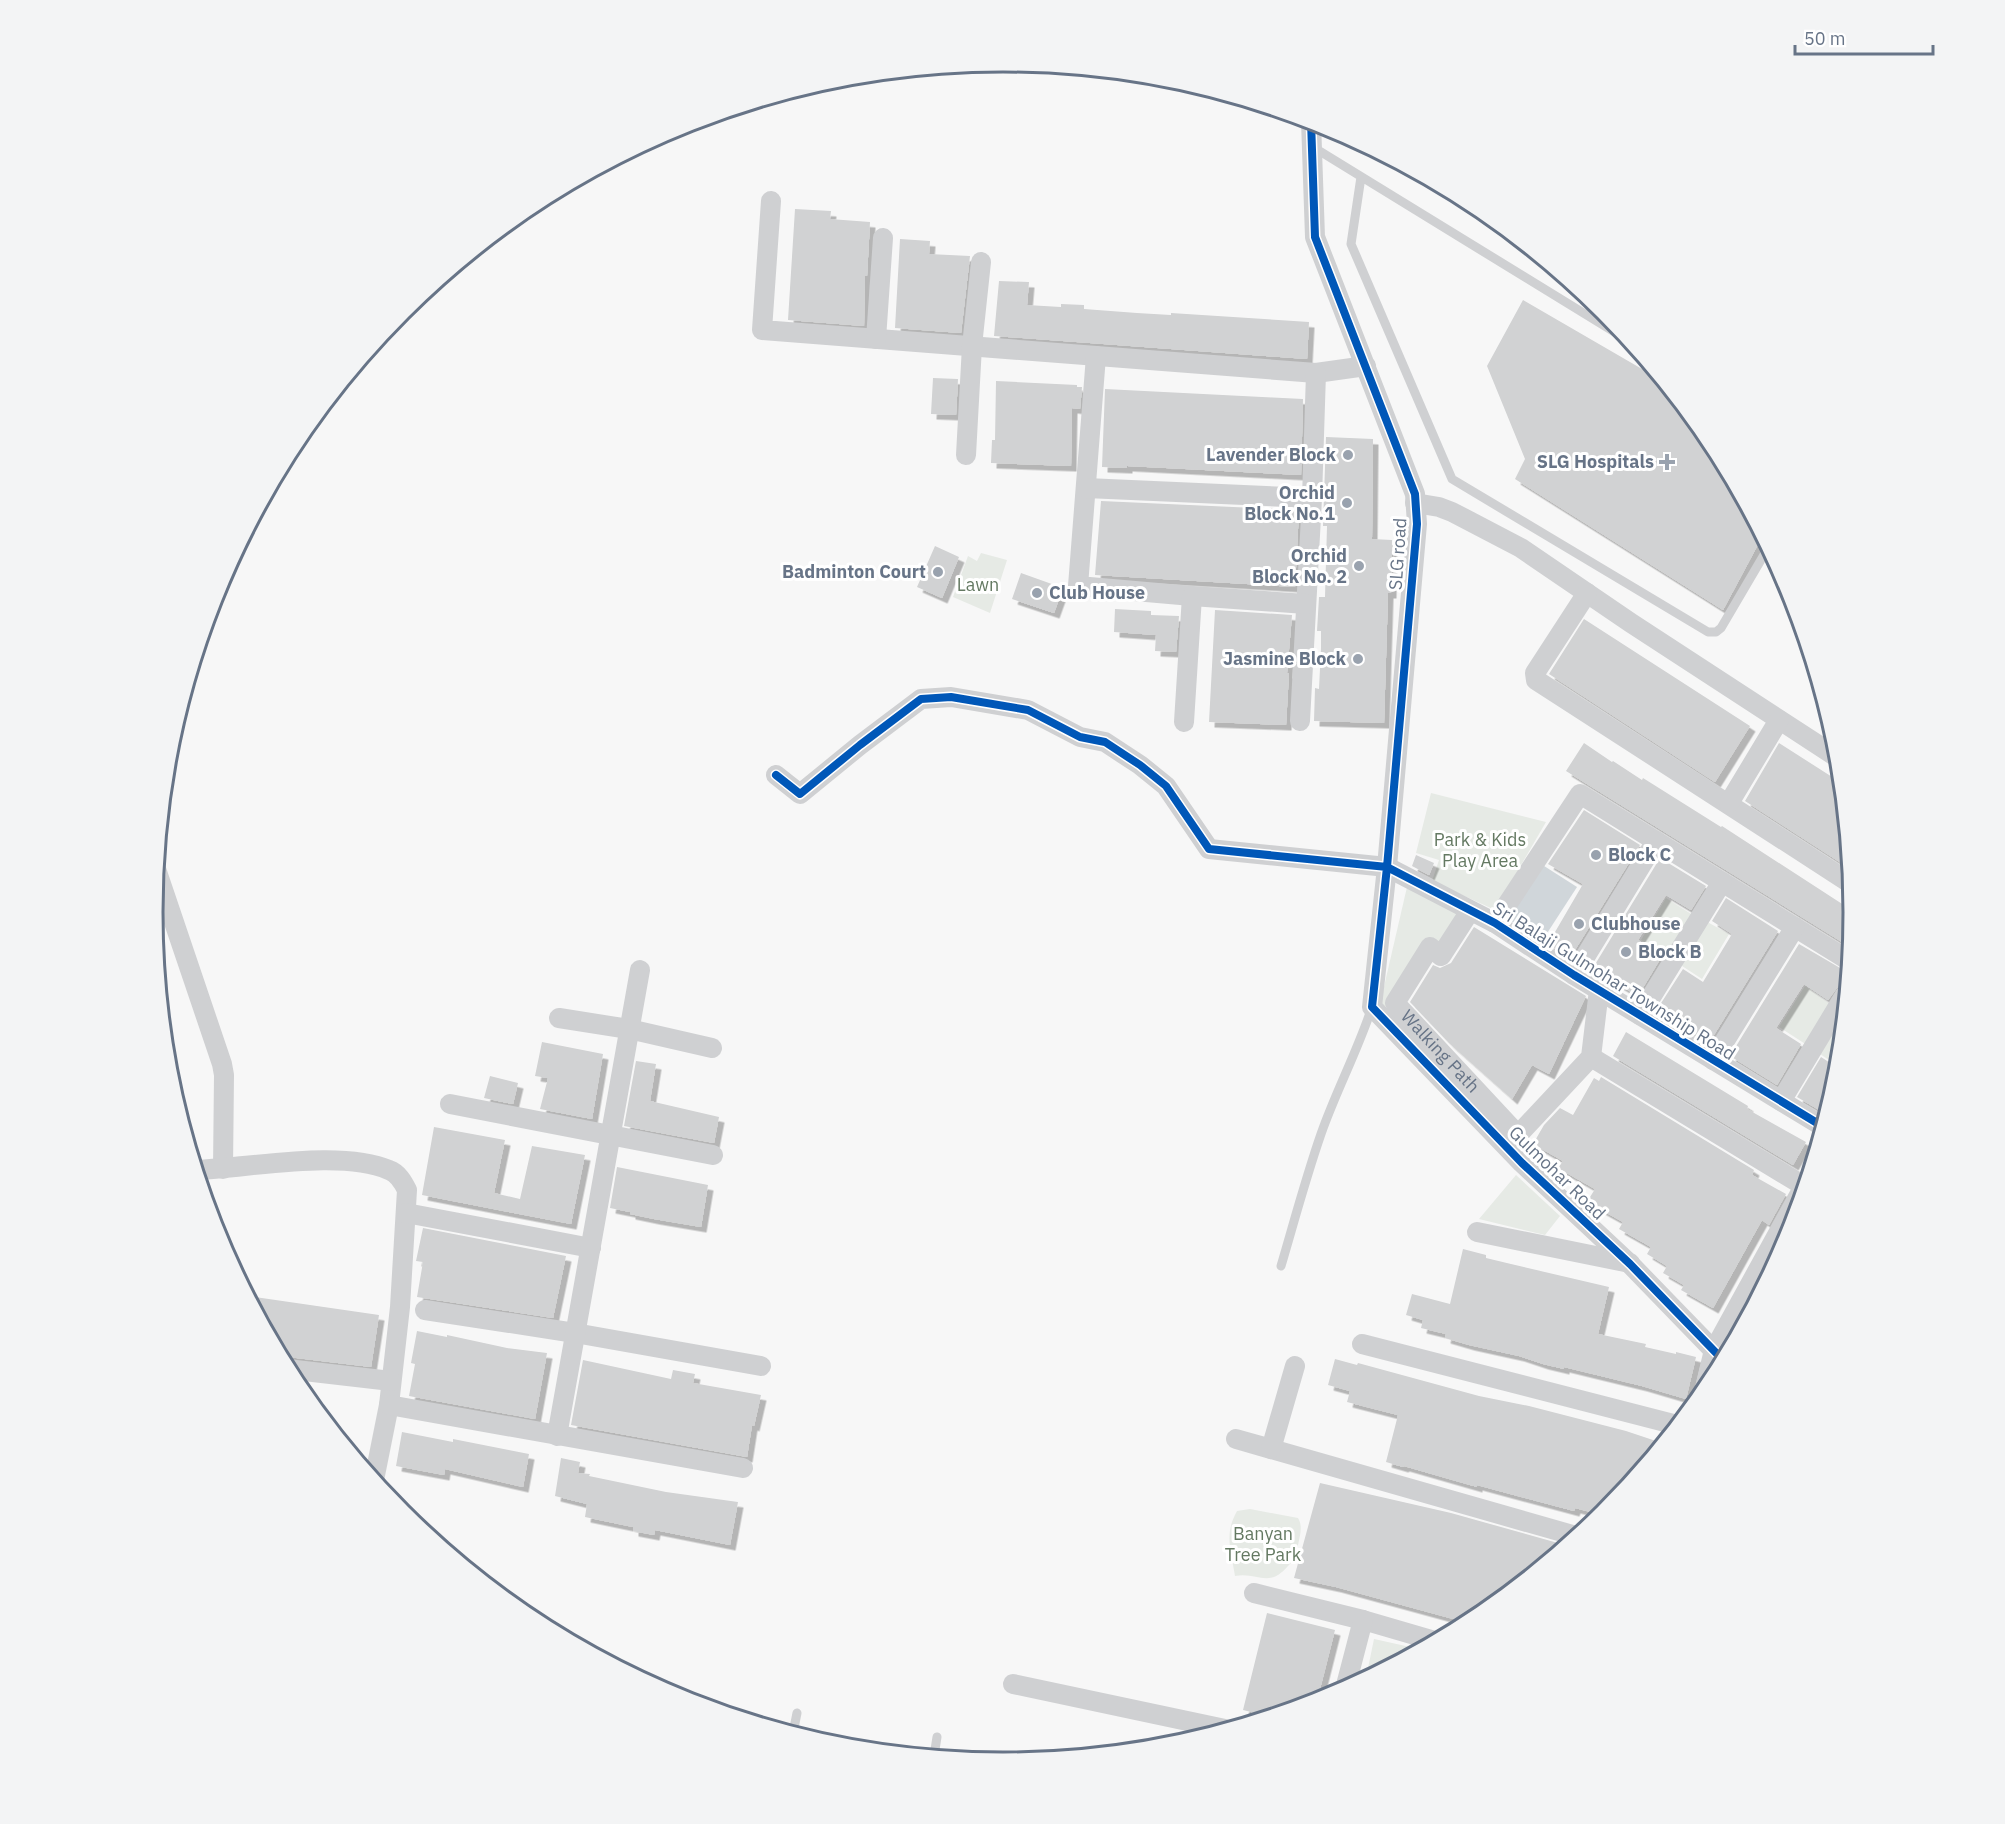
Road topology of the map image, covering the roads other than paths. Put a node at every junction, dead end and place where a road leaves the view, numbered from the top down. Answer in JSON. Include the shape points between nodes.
{"nodes":[{"id":1,"x":1311,"y":131,"type":"edge"},
{"id":2,"x":1311,"y":146,"type":"junction"},
{"id":3,"x":1361,"y":177,"type":"junction"},
{"id":4,"x":771,"y":201,"type":"dead end"},
{"id":5,"x":883,"y":238,"type":"dead end"},
{"id":6,"x":981,"y":262,"type":"dead end"},
{"id":7,"x":1602,"y":325,"type":"edge"},
{"id":8,"x":876,"y":339,"type":"junction"},
{"id":9,"x":972,"y":346,"type":"junction"},
{"id":10,"x":1096,"y":356,"type":"junction"},
{"id":11,"x":1366,"y":366,"type":"junction"},
{"id":12,"x":1316,"y":373,"type":"junction"},
{"id":13,"x":966,"y":455,"type":"dead end"},
{"id":14,"x":1086,"y":488,"type":"junction"},
{"id":15,"x":1312,"y":498,"type":"junction"},
{"id":16,"x":1415,"y":502,"type":"junction"},
{"id":17,"x":1763,"y":556,"type":"edge"},
{"id":18,"x":1587,"y":593,"type":"junction"},
{"id":19,"x":1192,"y":596,"type":"junction"},
{"id":20,"x":1306,"y":604,"type":"junction"},
{"id":21,"x":1779,"y":720,"type":"junction"},
{"id":22,"x":1184,"y":722,"type":"dead end"},
{"id":23,"x":1300,"y":722,"type":"dead end"},
{"id":24,"x":1826,"y":751,"type":"edge"},
{"id":25,"x":776,"y":775,"type":"dead end"},
{"id":26,"x":1729,"y":803,"type":"junction"},
{"id":27,"x":1656,"y":841,"type":"junction"},
{"id":28,"x":1387,"y":867,"type":"junction"},
{"id":29,"x":1842,"y":878,"type":"edge"},
{"id":30,"x":1722,"y":882,"type":"junction"},
{"id":31,"x":163,"y":891,"type":"edge"},
{"id":32,"x":1470,"y":911,"type":"junction"},
{"id":33,"x":1495,"y":923,"type":"junction"},
{"id":34,"x":1795,"y":927,"type":"junction"},
{"id":35,"x":1841,"y":956,"type":"edge"},
{"id":36,"x":640,"y":970,"type":"dead end"},
{"id":37,"x":1575,"y":975,"type":"junction"},
{"id":38,"x":1599,"y":990,"type":"junction"},
{"id":39,"x":1372,"y":1007,"type":"junction"},
{"id":40,"x":1837,"y":1008,"type":"edge"},
{"id":41,"x":1640,"y":1015,"type":"junction"},
{"id":42,"x":559,"y":1018,"type":"dead end"},
{"id":43,"x":630,"y":1029,"type":"junction"},
{"id":44,"x":712,"y":1048,"type":"dead end"},
{"id":45,"x":1591,"y":1057,"type":"junction"},
{"id":46,"x":1713,"y":1060,"type":"junction"},
{"id":47,"x":1781,"y":1101,"type":"junction"},
{"id":48,"x":450,"y":1104,"type":"dead end"},
{"id":49,"x":1816,"y":1122,"type":"edge"},
{"id":50,"x":611,"y":1135,"type":"junction"},
{"id":51,"x":1514,"y":1142,"type":"junction"},
{"id":52,"x":713,"y":1155,"type":"dead end"},
{"id":53,"x":223,"y":1169,"type":"junction"},
{"id":54,"x":203,"y":1170,"type":"edge"},
{"id":55,"x":1798,"y":1183,"type":"edge"},
{"id":56,"x":406,"y":1213,"type":"junction"},
{"id":57,"x":1477,"y":1232,"type":"dead end"},
{"id":58,"x":591,"y":1248,"type":"junction"},
{"id":59,"x":1630,"y":1263,"type":"junction"},
{"id":60,"x":1281,"y":1266,"type":"dead end"},
{"id":61,"x":425,"y":1310,"type":"dead end"},
{"id":62,"x":575,"y":1333,"type":"junction"},
{"id":63,"x":1362,"y":1344,"type":"dead end"},
{"id":64,"x":1717,"y":1354,"type":"edge"},
{"id":65,"x":760,"y":1366,"type":"dead end"},
{"id":66,"x":1295,"y":1366,"type":"dead end"},
{"id":67,"x":299,"y":1370,"type":"edge"},
{"id":68,"x":391,"y":1381,"type":"junction"},
{"id":69,"x":389,"y":1405,"type":"junction"},
{"id":70,"x":1669,"y":1423,"type":"edge"},
{"id":71,"x":557,"y":1436,"type":"junction"},
{"id":72,"x":1236,"y":1439,"type":"dead end"},
{"id":73,"x":1271,"y":1449,"type":"junction"},
{"id":74,"x":743,"y":1468,"type":"dead end"},
{"id":75,"x":376,"y":1471,"type":"edge"},
{"id":76,"x":1567,"y":1533,"type":"edge"},
{"id":77,"x":1254,"y":1593,"type":"dead end"},
{"id":78,"x":1364,"y":1620,"type":"junction"},
{"id":79,"x":1425,"y":1638,"type":"edge"},
{"id":80,"x":1348,"y":1677,"type":"edge"},
{"id":81,"x":1013,"y":1684,"type":"dead end"},
{"id":82,"x":797,"y":1713,"type":"dead end"},
{"id":83,"x":795,"y":1725,"type":"edge"},
{"id":84,"x":1209,"y":1726,"type":"edge"},
{"id":85,"x":937,"y":1737,"type":"dead end"},
{"id":86,"x":935,"y":1749,"type":"edge"}],
"edges":[{"from":1,"to":2,"type":"street","name":"SLG road"},
{"from":2,"to":3,"type":"lane"},
{"from":2,"to":11,"type":"street","name":"SLG road","via":[[1315,237]]},
{"from":3,"to":7,"type":"lane"},
{"from":3,"to":17,"type":"lane","via":[[1351,244],[1452,479],[1708,632],[1721,628]]},
{"from":4,"to":8,"type":"street","via":[[762,330]]},
{"from":5,"to":8,"type":"street"},
{"from":6,"to":9,"type":"street"},
{"from":8,"to":9,"type":"street"},
{"from":9,"to":10,"type":"street"},
{"from":9,"to":13,"type":"street"},
{"from":10,"to":12,"type":"street"},
{"from":10,"to":14,"type":"street"},
{"from":11,"to":12,"type":"street"},
{"from":11,"to":16,"type":"street","name":"SLG road"},
{"from":12,"to":15,"type":"street"},
{"from":14,"to":15,"type":"street"},
{"from":14,"to":19,"type":"street","via":[[1078,586]]},
{"from":15,"to":20,"type":"street"},
{"from":16,"to":18,"type":"street","via":[[1452,512],[1502,537]]},
{"from":16,"to":28,"type":"street","name":"SLG road","via":[[1416,536]]},
{"from":18,"to":21,"type":"street"},
{"from":18,"to":26,"type":"street","via":[[1535,673],[1536,680]]},
{"from":19,"to":20,"type":"street"},
{"from":19,"to":22,"type":"street"},
{"from":20,"to":23,"type":"street"},
{"from":21,"to":24,"type":"street"},
{"from":21,"to":26,"type":"street"},
{"from":25,"to":28,"type":"street","via":[[800,794],[921,699],[951,697],[1029,710],[1080,737],[1105,742],[1166,786],[1209,849]]},
{"from":26,"to":29,"type":"street"},
{"from":27,"to":30,"type":"street","name":"Sri Balaji Gulmohar Township Road"},
{"from":27,"to":33,"type":"street","name":"Sri Balaji Gulmohar Township Road","via":[[1580,794]]},
{"from":27,"to":37,"type":"street"},
{"from":28,"to":32,"type":"street","name":"Sri Balaji Gulmohar Township Road"},
{"from":28,"to":39,"type":"street","name":"SLG road"},
{"from":30,"to":34,"type":"street","name":"Sri Balaji Gulmohar Township Road"},
{"from":30,"to":41,"type":"street"},
{"from":31,"to":53,"type":"street","via":[[222,1064]]},
{"from":32,"to":33,"type":"street","name":"Sri Balaji Gulmohar Township Road"},
{"from":32,"to":51,"type":"street","name":"Walking Path","via":[[1441,956],[1430,947],[1395,1003]]},
{"from":33,"to":37,"type":"street","name":"Sri Balaji Gulmohar Township Road"},
{"from":34,"to":35,"type":"street","name":"Sri Balaji Gulmohar Township Road"},
{"from":34,"to":46,"type":"street"},
{"from":36,"to":43,"type":"street"},
{"from":37,"to":38,"type":"street","name":"Sri Balaji Gulmohar Township Road"},
{"from":38,"to":41,"type":"street","name":"Sri Balaji Gulmohar Township Road"},
{"from":38,"to":45,"type":"street"},
{"from":39,"to":51,"type":"street","name":"Gulmohar Road"},
{"from":39,"to":60,"type":"lane","via":[[1321,1135]]},
{"from":40,"to":47,"type":"street"},
{"from":41,"to":46,"type":"street","name":"Sri Balaji Gulmohar Township Road"},
{"from":42,"to":43,"type":"street"},
{"from":43,"to":44,"type":"street"},
{"from":43,"to":50,"type":"street"},
{"from":45,"to":51,"type":"street"},
{"from":45,"to":55,"type":"street"},
{"from":46,"to":47,"type":"street","name":"Sri Balaji Gulmohar Township Road"},
{"from":47,"to":49,"type":"street","name":"Sri Balaji Gulmohar Township Road"},
{"from":48,"to":50,"type":"street"},
{"from":50,"to":52,"type":"street"},
{"from":50,"to":58,"type":"street"},
{"from":51,"to":59,"type":"street","name":"Gulmohar Road","via":[[1522,1163]]},
{"from":53,"to":54,"type":"street"},
{"from":53,"to":56,"type":"street","via":[[349,1160],[398,1176],[407,1190]]},
{"from":56,"to":58,"type":"street"},
{"from":56,"to":68,"type":"street"},
{"from":57,"to":59,"type":"street"},
{"from":58,"to":62,"type":"street"},
{"from":59,"to":64,"type":"street","name":"Gulmohar Road"},
{"from":61,"to":62,"type":"street"},
{"from":62,"to":65,"type":"street"},
{"from":62,"to":71,"type":"street"},
{"from":63,"to":70,"type":"street"},
{"from":66,"to":73,"type":"street"},
{"from":67,"to":68,"type":"street"},
{"from":68,"to":69,"type":"street"},
{"from":69,"to":71,"type":"street"},
{"from":69,"to":75,"type":"street"},
{"from":71,"to":74,"type":"street"},
{"from":72,"to":73,"type":"street"},
{"from":73,"to":76,"type":"street"},
{"from":77,"to":78,"type":"street"},
{"from":78,"to":79,"type":"street"},
{"from":78,"to":80,"type":"street"},
{"from":81,"to":84,"type":"street"},
{"from":82,"to":83,"type":"lane"},
{"from":85,"to":86,"type":"lane"}]}
